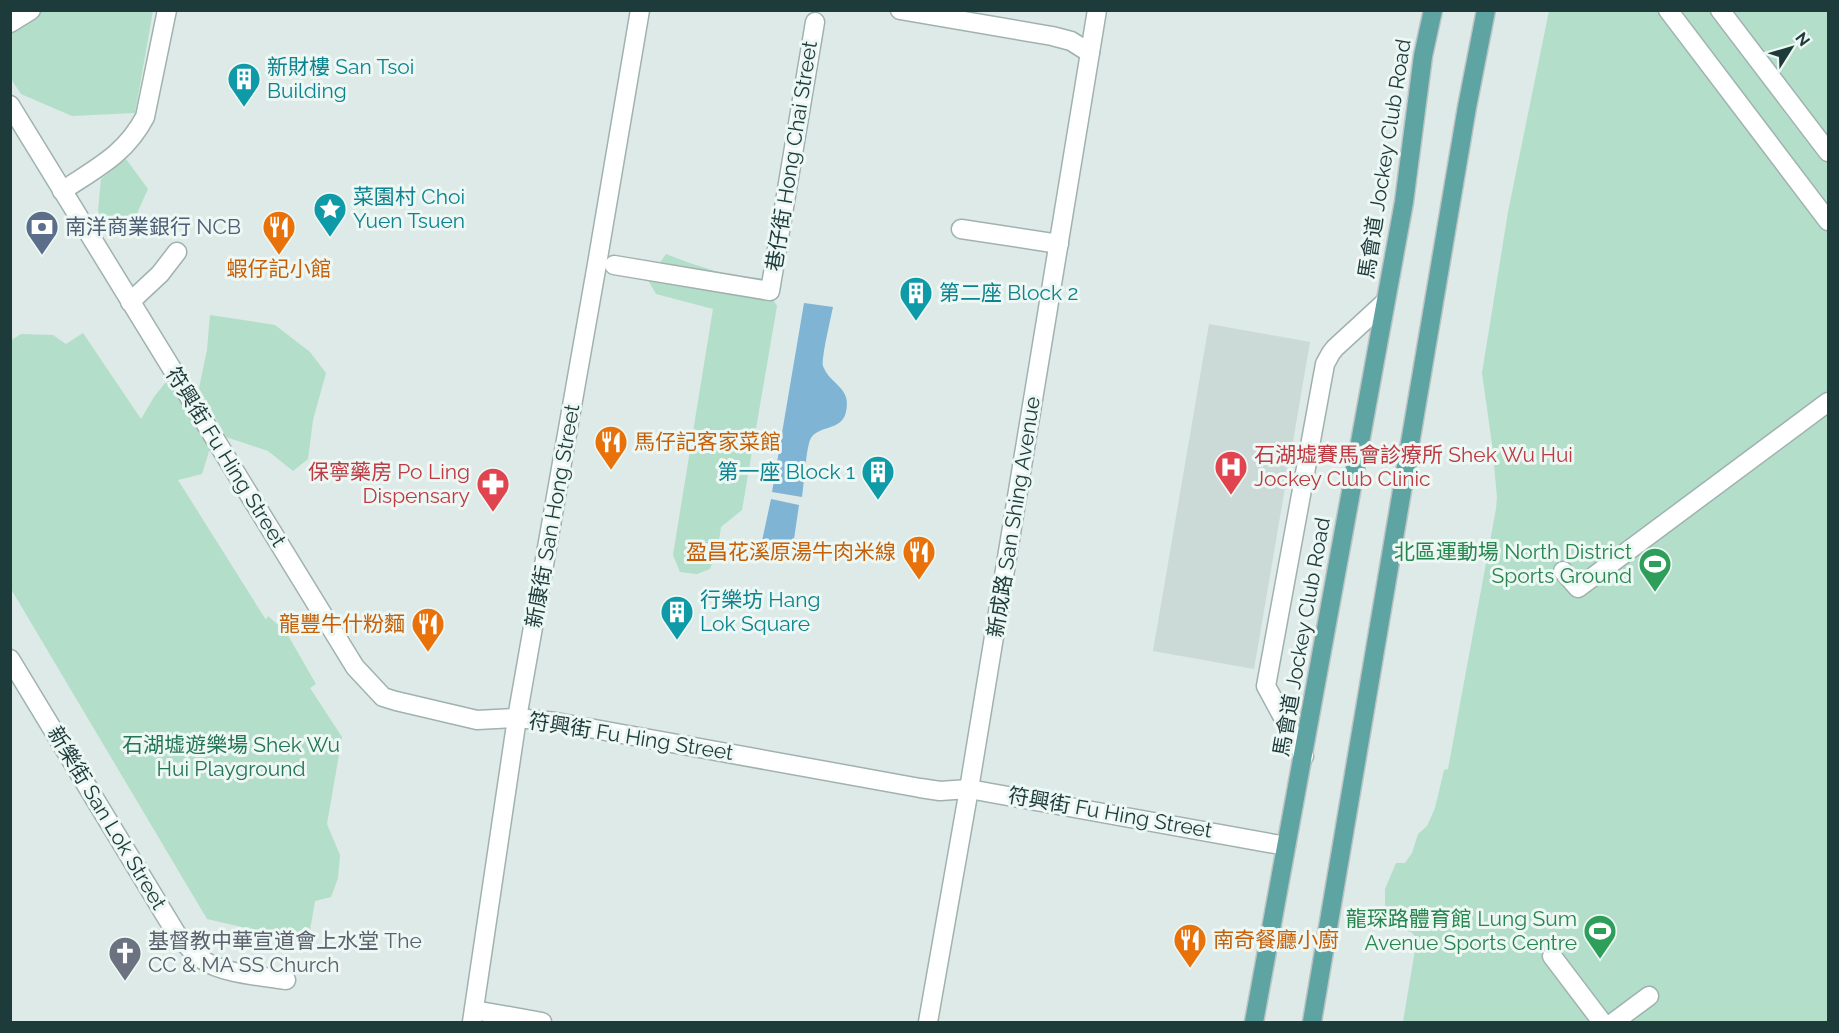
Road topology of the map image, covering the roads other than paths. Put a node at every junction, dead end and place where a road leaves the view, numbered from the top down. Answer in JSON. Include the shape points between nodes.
{"nodes":[{"id":1,"x":31,"y":10,"type":"edge"},
{"id":2,"x":167,"y":10,"type":"edge"},
{"id":3,"x":640,"y":10,"type":"edge"},
{"id":4,"x":900,"y":10,"type":"edge"},
{"id":5,"x":1097,"y":10,"type":"edge"},
{"id":6,"x":1433,"y":10,"type":"edge"},
{"id":7,"x":1486,"y":10,"type":"edge"},
{"id":8,"x":1668,"y":10,"type":"edge"},
{"id":9,"x":1720,"y":10,"type":"edge"},
{"id":10,"x":815,"y":22,"type":"dead end"},
{"id":11,"x":10,"y":23,"type":"edge"},
{"id":12,"x":1090,"y":52,"type":"junction"},
{"id":13,"x":10,"y":105,"type":"edge"},
{"id":14,"x":1828,"y":152,"type":"edge"},
{"id":15,"x":62,"y":191,"type":"junction"},
{"id":16,"x":1828,"y":221,"type":"edge"},
{"id":17,"x":961,"y":229,"type":"dead end"},
{"id":18,"x":1059,"y":244,"type":"junction"},
{"id":19,"x":177,"y":252,"type":"dead end"},
{"id":20,"x":614,"y":265,"type":"dead end"},
{"id":21,"x":130,"y":302,"type":"junction"},
{"id":22,"x":1385,"y":302,"type":"junction"},
{"id":23,"x":1828,"y":402,"type":"edge"},
{"id":24,"x":1563,"y":571,"type":"dead end"},
{"id":25,"x":10,"y":659,"type":"edge"},
{"id":26,"x":517,"y":718,"type":"junction"},
{"id":27,"x":1304,"y":756,"type":"junction"},
{"id":28,"x":969,"y":789,"type":"junction"},
{"id":29,"x":1286,"y":846,"type":"junction"},
{"id":30,"x":1552,"y":956,"type":"dead end"},
{"id":31,"x":286,"y":980,"type":"dead end"},
{"id":32,"x":1649,"y":996,"type":"dead end"},
{"id":33,"x":473,"y":1016,"type":"edge"},
{"id":34,"x":542,"y":1023,"type":"edge"},
{"id":35,"x":928,"y":1023,"type":"edge"},
{"id":36,"x":1254,"y":1023,"type":"edge"},
{"id":37,"x":1312,"y":1023,"type":"edge"},
{"id":38,"x":1602,"y":1023,"type":"edge"},
{"id":39,"x":1614,"y":1023,"type":"edge"}],
"edges":[{"from":1,"to":11,"type":"street"},
{"from":2,"to":15,"type":"street","via":[[145,117],[137,133],[120,152]]},
{"from":3,"to":26,"type":"street","name":"新康街 San Hong Street"},
{"from":4,"to":12,"type":"street","via":[[1052,36]]},
{"from":5,"to":12,"type":"street","name":"新成路 San Shing Avenue"},
{"from":6,"to":22,"type":"main road","name":"馬會道 Jockey Club Road"},
{"from":7,"to":37,"type":"main road"},
{"from":8,"to":16,"type":"street"},
{"from":9,"to":14,"type":"street"},
{"from":10,"to":20,"type":"street","name":"巷仔街 Hong Chai Street","via":[[770,291]]},
{"from":12,"to":18,"type":"street","name":"新成路 San Shing Avenue"},
{"from":13,"to":15,"type":"street","name":"符興街 Fu Hing Street"},
{"from":15,"to":21,"type":"street","name":"符興街 Fu Hing Street"},
{"from":17,"to":18,"type":"street"},
{"from":18,"to":28,"type":"street","name":"新成路 San Shing Avenue"},
{"from":19,"to":21,"type":"street"},
{"from":21,"to":26,"type":"street","name":"符興街 Fu Hing Street","via":[[355,667],[370,684],[383,697],[477,720]]},
{"from":22,"to":27,"type":"main road","name":"馬會道 Jockey Club Road"},
{"from":22,"to":27,"type":"street","via":[[1335,348],[1325,364],[1266,686]]},
{"from":23,"to":24,"type":"street","via":[[1578,588]]},
{"from":25,"to":31,"type":"street","name":"新樂街 San Lok Street","via":[[176,933],[192,951],[219,968]]},
{"from":26,"to":28,"type":"street","name":"符興街 Fu Hing Street","via":[[940,791]]},
{"from":26,"to":33,"type":"street","name":"新康街 San Hong Street"},
{"from":27,"to":29,"type":"main road","name":"馬會道 Jockey Club Road"},
{"from":28,"to":29,"type":"street","name":"符興街 Fu Hing Street"},
{"from":28,"to":35,"type":"street","name":"新成路 San Shing Avenue"},
{"from":29,"to":36,"type":"main road","name":"馬會道 Jockey Club Road"},
{"from":30,"to":38,"type":"street"},
{"from":32,"to":39,"type":"street"},
{"from":33,"to":34,"type":"street"}]}
